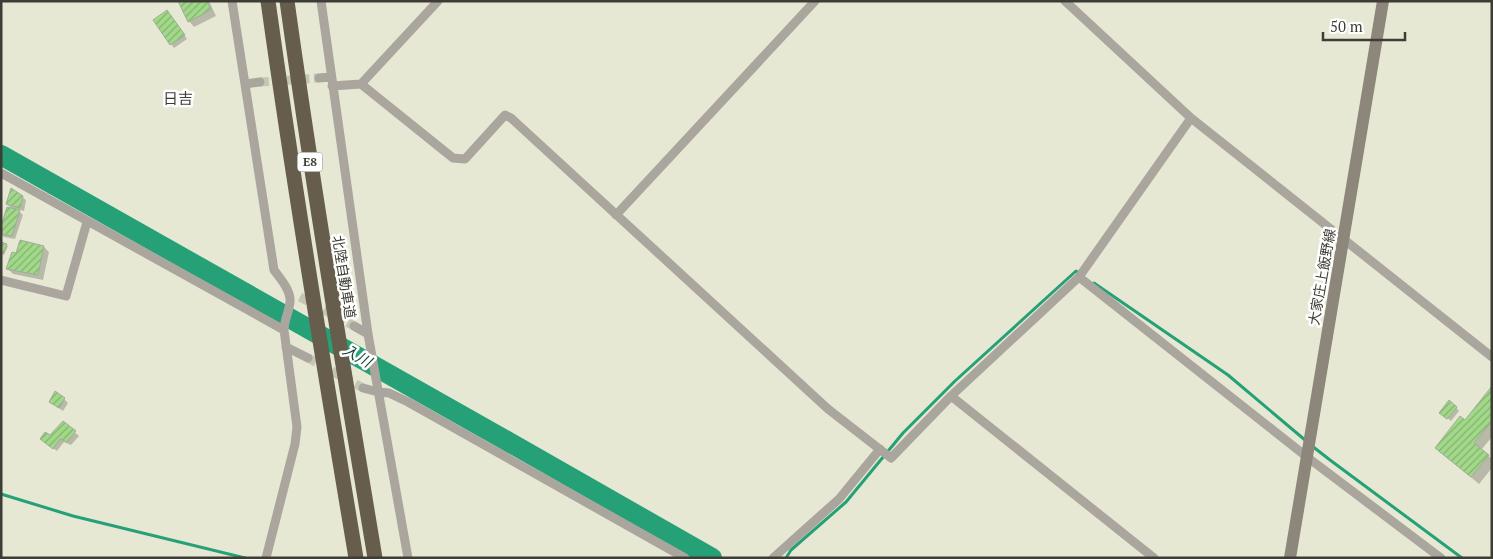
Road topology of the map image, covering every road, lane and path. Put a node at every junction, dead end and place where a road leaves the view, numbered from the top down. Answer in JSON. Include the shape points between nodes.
{"nodes":[{"id":1,"x":232,"y":1,"type":"edge"},
{"id":2,"x":268,"y":1,"type":"edge"},
{"id":3,"x":287,"y":1,"type":"edge"},
{"id":4,"x":320,"y":1,"type":"edge"},
{"id":5,"x":438,"y":1,"type":"edge"},
{"id":6,"x":815,"y":1,"type":"edge"},
{"id":7,"x":1065,"y":1,"type":"edge"},
{"id":8,"x":1383,"y":1,"type":"edge"},
{"id":9,"x":320,"y":78,"type":"tunnel mouth"},
{"id":10,"x":260,"y":82,"type":"tunnel mouth"},
{"id":11,"x":331,"y":82,"type":"junction"},
{"id":12,"x":245,"y":84,"type":"junction"},
{"id":13,"x":361,"y":84,"type":"junction"},
{"id":14,"x":1191,"y":118,"type":"junction"},
{"id":15,"x":1,"y":173,"type":"edge"},
{"id":16,"x":616,"y":215,"type":"junction"},
{"id":17,"x":87,"y":222,"type":"junction"},
{"id":18,"x":1344,"y":239,"type":"junction"},
{"id":19,"x":1079,"y":277,"type":"junction"},
{"id":20,"x":1,"y":280,"type":"edge"},
{"id":21,"x":288,"y":293,"type":"junction"},
{"id":22,"x":300,"y":297,"type":"tunnel mouth"},
{"id":23,"x":354,"y":326,"type":"tunnel mouth"},
{"id":24,"x":284,"y":330,"type":"junction"},
{"id":25,"x":368,"y":334,"type":"junction"},
{"id":26,"x":286,"y":347,"type":"junction"},
{"id":27,"x":308,"y":358,"type":"tunnel mouth"},
{"id":28,"x":1492,"y":358,"type":"edge"},
{"id":29,"x":363,"y":388,"type":"tunnel mouth"},
{"id":30,"x":378,"y":392,"type":"junction"},
{"id":31,"x":951,"y":396,"type":"junction"},
{"id":32,"x":880,"y":450,"type":"junction"},
{"id":33,"x":1307,"y":457,"type":"junction"},
{"id":34,"x":266,"y":558,"type":"edge"},
{"id":35,"x":356,"y":558,"type":"edge"},
{"id":36,"x":375,"y":558,"type":"edge"},
{"id":37,"x":408,"y":558,"type":"edge"},
{"id":38,"x":685,"y":558,"type":"edge"},
{"id":39,"x":773,"y":558,"type":"edge"},
{"id":40,"x":1154,"y":558,"type":"edge"},
{"id":41,"x":1290,"y":558,"type":"edge"},
{"id":42,"x":1441,"y":558,"type":"edge"}],
"edges":[{"from":1,"to":12,"type":"street"},
{"from":2,"to":35,"type":"highway","number":"E8"},
{"from":3,"to":36,"type":"highway","name":"北陸自動車道","number":"E8","via":[[335,322]]},
{"from":4,"to":11,"type":"street"},
{"from":5,"to":13,"type":"street"},
{"from":6,"to":16,"type":"street"},
{"from":7,"to":14,"type":"street"},
{"from":8,"to":18,"type":"main road","name":"大家庄上飯野線"},
{"from":9,"to":11,"type":"street"},
{"from":10,"to":12,"type":"street"},
{"from":11,"to":13,"type":"street"},
{"from":11,"to":25,"type":"street"},
{"from":12,"to":21,"type":"street","via":[[274,270]]},
{"from":13,"to":16,"type":"street","via":[[453,158],[465,159],[505,115],[511,118]]},
{"from":14,"to":18,"type":"street"},
{"from":14,"to":19,"type":"street"},
{"from":15,"to":17,"type":"street"},
{"from":16,"to":32,"type":"street","via":[[828,409]]},
{"from":17,"to":20,"type":"street","via":[[66,296]]},
{"from":17,"to":24,"type":"street"},
{"from":18,"to":28,"type":"street"},
{"from":18,"to":33,"type":"main road","name":"大家庄上飯野線"},
{"from":19,"to":31,"type":"street"},
{"from":19,"to":33,"type":"street"},
{"from":21,"to":22,"type":"street"},
{"from":21,"to":24,"type":"street","via":[[290,300]]},
{"from":23,"to":25,"type":"street"},
{"from":24,"to":26,"type":"street"},
{"from":25,"to":30,"type":"street"},
{"from":26,"to":27,"type":"street"},
{"from":26,"to":34,"type":"street","via":[[297,427]]},
{"from":29,"to":30,"type":"street"},
{"from":30,"to":37,"type":"street"},
{"from":30,"to":38,"type":"street","via":[[389,393],[408,402]]},
{"from":31,"to":32,"type":"street","via":[[891,458]]},
{"from":31,"to":40,"type":"street"},
{"from":32,"to":39,"type":"street","via":[[839,500]]},
{"from":33,"to":41,"type":"main road","name":"大家庄上飯野線"},
{"from":33,"to":42,"type":"street"}]}
